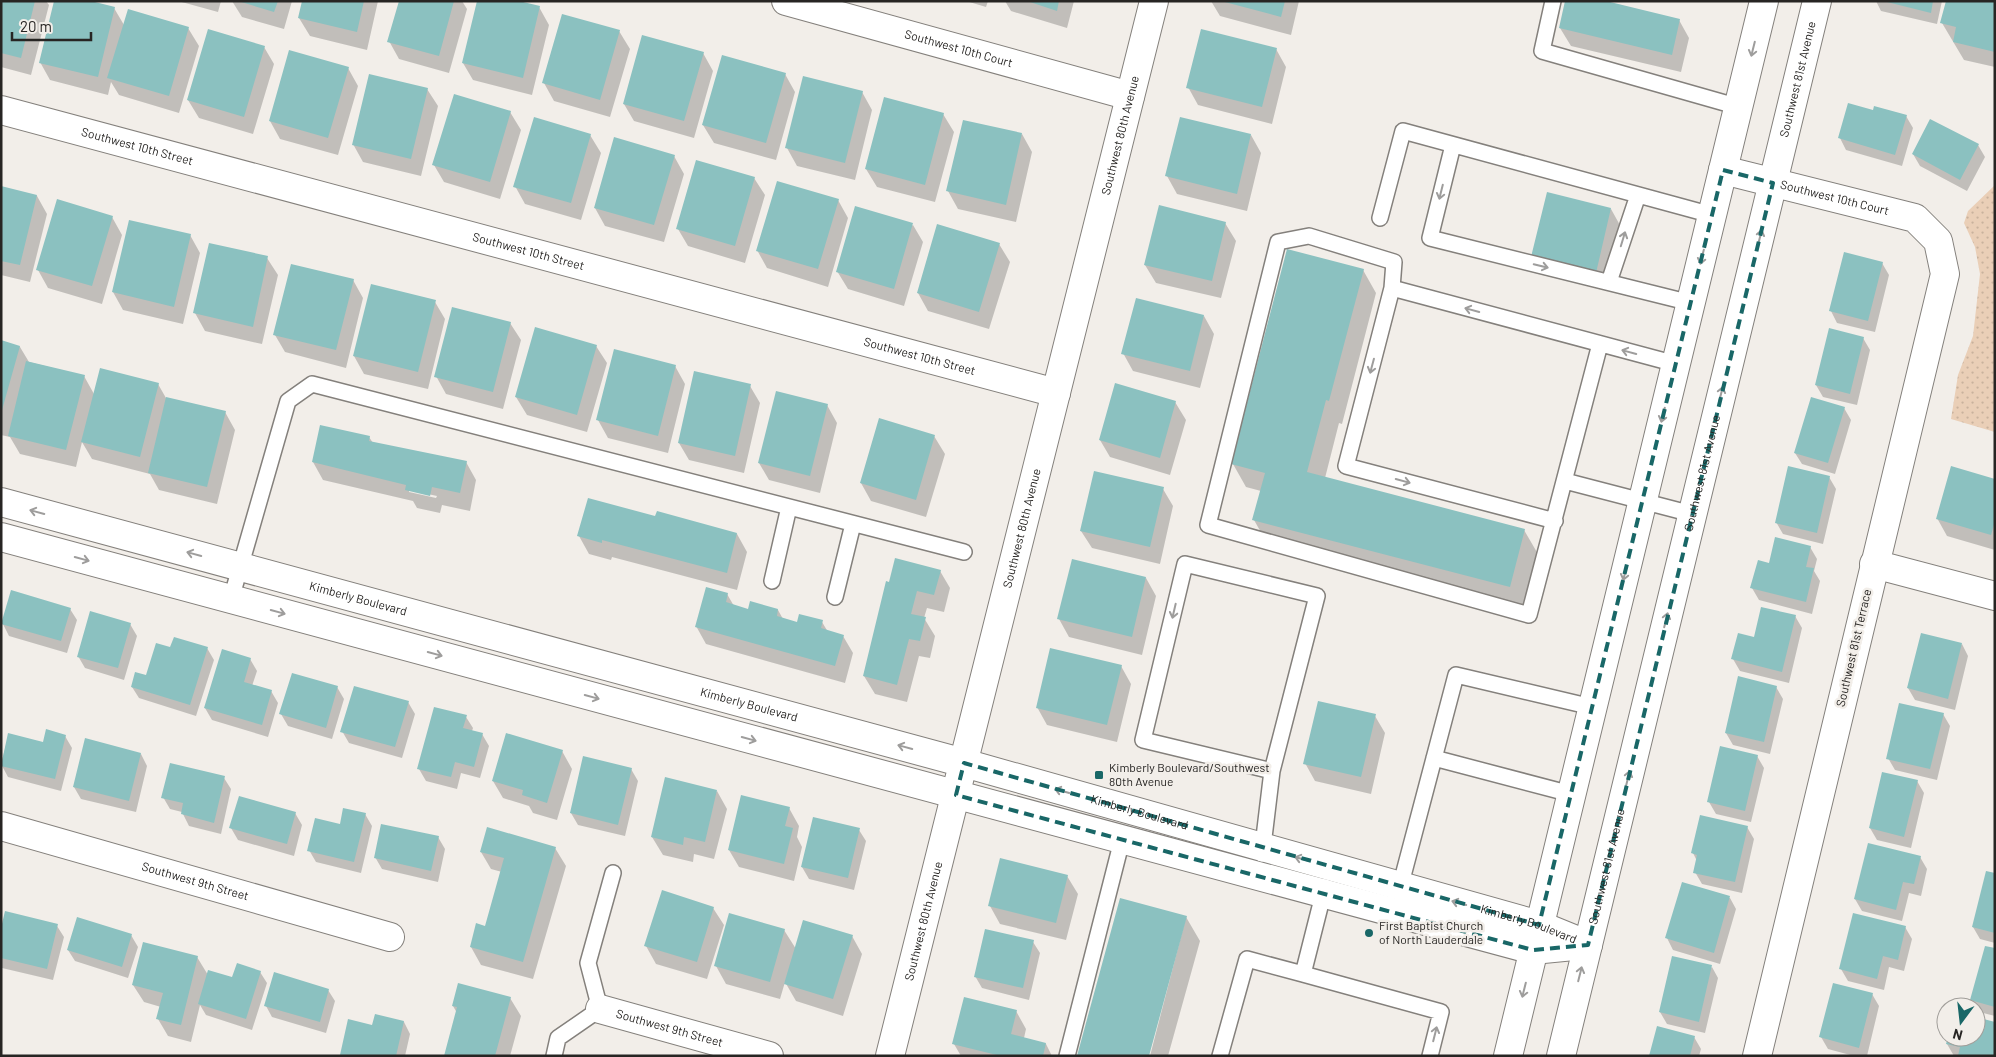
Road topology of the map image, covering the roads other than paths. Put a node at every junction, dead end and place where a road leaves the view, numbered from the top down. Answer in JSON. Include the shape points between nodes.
{"nodes":[{"id":1,"x":786,"y":1,"type":"edge"},
{"id":2,"x":1154,"y":1,"type":"edge"},
{"id":3,"x":1553,"y":1,"type":"edge"},
{"id":4,"x":1764,"y":1,"type":"edge"},
{"id":5,"x":1817,"y":1,"type":"edge"},
{"id":6,"x":1130,"y":96,"type":"junction"},
{"id":7,"x":1738,"y":107,"type":"junction"},
{"id":8,"x":1,"y":110,"type":"edge"},
{"id":9,"x":1452,"y":144,"type":"junction"},
{"id":10,"x":1723,"y":170,"type":"junction"},
{"id":11,"x":1773,"y":183,"type":"junction"},
{"id":12,"x":1638,"y":195,"type":"junction"},
{"id":13,"x":1712,"y":215,"type":"junction"},
{"id":14,"x":1380,"y":218,"type":"dead end"},
{"id":15,"x":1938,"y":241,"type":"joint"},
{"id":16,"x":1609,"y":282,"type":"junction"},
{"id":17,"x":1392,"y":288,"type":"junction"},
{"id":18,"x":1691,"y":303,"type":"junction"},
{"id":19,"x":1600,"y":344,"type":"junction"},
{"id":20,"x":1676,"y":364,"type":"junction"},
{"id":21,"x":1056,"y":393,"type":"junction"},
{"id":22,"x":1565,"y":481,"type":"junction"},
{"id":23,"x":1643,"y":501,"type":"junction"},
{"id":24,"x":1,"y":502,"type":"edge"},
{"id":25,"x":789,"y":507,"type":"junction"},
{"id":26,"x":1692,"y":514,"type":"junction"},
{"id":27,"x":1555,"y":521,"type":"junction"},
{"id":28,"x":853,"y":524,"type":"junction"},
{"id":29,"x":1,"y":537,"type":"edge"},
{"id":30,"x":964,"y":552,"type":"dead end"},
{"id":31,"x":1874,"y":564,"type":"junction"},
{"id":32,"x":241,"y":567,"type":"junction"},
{"id":33,"x":772,"y":580,"type":"dead end"},
{"id":34,"x":1995,"y":596,"type":"edge"},
{"id":35,"x":835,"y":597,"type":"dead end"},
{"id":36,"x":231,"y":599,"type":"junction"},
{"id":37,"x":1592,"y":707,"type":"junction"},
{"id":38,"x":1434,"y":758,"type":"junction"},
{"id":39,"x":964,"y":763,"type":"junction"},
{"id":40,"x":1272,"y":771,"type":"junction"},
{"id":41,"x":1571,"y":794,"type":"junction"},
{"id":42,"x":956,"y":795,"type":"junction"},
{"id":43,"x":1,"y":826,"type":"edge"},
{"id":44,"x":1122,"y":840,"type":"junction"},
{"id":45,"x":1262,"y":848,"type":"junction"},
{"id":46,"x":1329,"y":866,"type":"junction"},
{"id":47,"x":613,"y":873,"type":"dead end"},
{"id":48,"x":1260,"y":877,"type":"junction"},
{"id":49,"x":1400,"y":886,"type":"junction"},
{"id":50,"x":1323,"y":894,"type":"junction"},
{"id":51,"x":1393,"y":913,"type":"junction"},
{"id":52,"x":390,"y":937,"type":"dead end"},
{"id":53,"x":1536,"y":938,"type":"junction"},
{"id":54,"x":1588,"y":945,"type":"junction"},
{"id":55,"x":1303,"y":974,"type":"junction"},
{"id":56,"x":600,"y":1009,"type":"junction"},
{"id":57,"x":554,"y":1056,"type":"edge"},
{"id":58,"x":769,"y":1056,"type":"edge"},
{"id":59,"x":890,"y":1056,"type":"edge"},
{"id":60,"x":1067,"y":1056,"type":"edge"},
{"id":61,"x":1220,"y":1056,"type":"edge"},
{"id":62,"x":1430,"y":1056,"type":"edge"},
{"id":63,"x":1508,"y":1056,"type":"edge"},
{"id":64,"x":1560,"y":1056,"type":"edge"},
{"id":65,"x":1757,"y":1056,"type":"edge"}],
"edges":[{"from":1,"to":6,"type":"street","name":"Southwest 10th Court"},
{"from":2,"to":6,"type":"street","name":"Southwest 80th Avenue"},
{"from":3,"to":7,"type":"lane","via":[[1542,51]]},
{"from":4,"to":7,"type":"street","one_way":true},
{"from":5,"to":11,"type":"street","name":"Southwest 81st Avenue"},
{"from":6,"to":21,"type":"street","name":"Southwest 80th Avenue"},
{"from":7,"to":10,"type":"street"},
{"from":8,"to":21,"type":"street","name":"Southwest 10th Street"},
{"from":9,"to":12,"type":"lane"},
{"from":9,"to":14,"type":"lane","via":[[1403,131]]},
{"from":9,"to":16,"type":"lane","one_way":true,"via":[[1430,238]]},
{"from":10,"to":11,"type":"street","name":"Southwest 10th Court"},
{"from":10,"to":13,"type":"street"},
{"from":11,"to":15,"type":"street","name":"Southwest 10th Court","via":[[1915,218]]},
{"from":26,"to":11,"type":"street","name":"Southwest 81st Avenue","one_way":true},
{"from":12,"to":13,"type":"lane"},
{"from":16,"to":12,"type":"lane","one_way":true},
{"from":13,"to":18,"type":"street","one_way":true},
{"from":15,"to":31,"type":"street","name":"Southwest 81st Terrace","via":[[1945,274]]},
{"from":16,"to":18,"type":"lane"},
{"from":19,"to":17,"type":"lane","one_way":true},
{"from":17,"to":27,"type":"lane","one_way":true,"via":[[1346,466]]},
{"from":17,"to":27,"type":"lane","via":[[1394,262],[1309,236],[1278,242],[1208,526],[1529,615]]},
{"from":18,"to":20,"type":"street"},
{"from":20,"to":19,"type":"lane","one_way":true},
{"from":19,"to":22,"type":"lane"},
{"from":20,"to":23,"type":"street","one_way":true},
{"from":21,"to":39,"type":"street","name":"Southwest 80th Avenue"},
{"from":22,"to":23,"type":"lane"},
{"from":22,"to":27,"type":"lane"},
{"from":23,"to":26,"type":"lane"},
{"from":23,"to":37,"type":"street","one_way":true},
{"from":32,"to":24,"type":"street","name":"Kimberly Boulevard","one_way":true},
{"from":25,"to":28,"type":"lane"},
{"from":25,"to":32,"type":"lane","via":[[312,384],[288,401]]},
{"from":25,"to":33,"type":"lane"},
{"from":54,"to":26,"type":"street","name":"Southwest 81st Avenue","one_way":true},
{"from":28,"to":30,"type":"lane"},
{"from":28,"to":35,"type":"lane"},
{"from":29,"to":36,"type":"street","name":"Kimberly Boulevard","one_way":true},
{"from":31,"to":34,"type":"street"},
{"from":31,"to":65,"type":"street","name":"Southwest 81st Terrace"},
{"from":32,"to":36,"type":"lane"},
{"from":39,"to":32,"type":"street","name":"Kimberly Boulevard","one_way":true},
{"from":36,"to":42,"type":"street","name":"Kimberly Boulevard","one_way":true},
{"from":37,"to":38,"type":"lane","via":[[1456,675]]},
{"from":37,"to":41,"type":"street"},
{"from":38,"to":41,"type":"lane"},
{"from":38,"to":49,"type":"lane"},
{"from":39,"to":42,"type":"street","name":"Southwest 80th Avenue"},
{"from":45,"to":39,"type":"street","name":"Kimberly Boulevard","one_way":true},
{"from":40,"to":40,"type":"lane","one_way":true,"via":[[1318,596],[1185,564],[1143,740]]},
{"from":40,"to":45,"type":"lane"},
{"from":41,"to":53,"type":"street"},
{"from":42,"to":44,"type":"street","name":"Kimberly Boulevard"},
{"from":42,"to":59,"type":"street","name":"Southwest 80th Avenue"},
{"from":43,"to":52,"type":"street","name":"Southwest 9th Street"},
{"from":44,"to":48,"type":"street","name":"Kimberly Boulevard"},
{"from":44,"to":60,"type":"lane"},
{"from":46,"to":45,"type":"street","name":"Kimberly Boulevard","one_way":true},
{"from":45,"to":48,"type":"lane"},
{"from":46,"to":49,"type":"street","name":"Kimberly Boulevard"},
{"from":46,"to":50,"type":"lane"},
{"from":47,"to":56,"type":"lane","via":[[588,963]]},
{"from":48,"to":50,"type":"street","name":"Kimberly Boulevard"},
{"from":49,"to":51,"type":"lane"},
{"from":53,"to":49,"type":"street","name":"Kimberly Boulevard","one_way":true},
{"from":50,"to":51,"type":"street","name":"Kimberly Boulevard"},
{"from":50,"to":55,"type":"lane"},
{"from":51,"to":53,"type":"street","name":"Kimberly Boulevard"},
{"from":53,"to":54,"type":"street","name":"Kimberly Boulevard"},
{"from":53,"to":63,"type":"street","one_way":true},
{"from":64,"to":54,"type":"street","name":"Southwest 81st Avenue","one_way":true},
{"from":55,"to":61,"type":"lane","via":[[1247,959]]},
{"from":62,"to":55,"type":"lane","one_way":true,"via":[[1441,1012]]},
{"from":56,"to":57,"type":"lane","via":[[558,1038]]},
{"from":56,"to":58,"type":"street","name":"Southwest 9th Street"}]}
